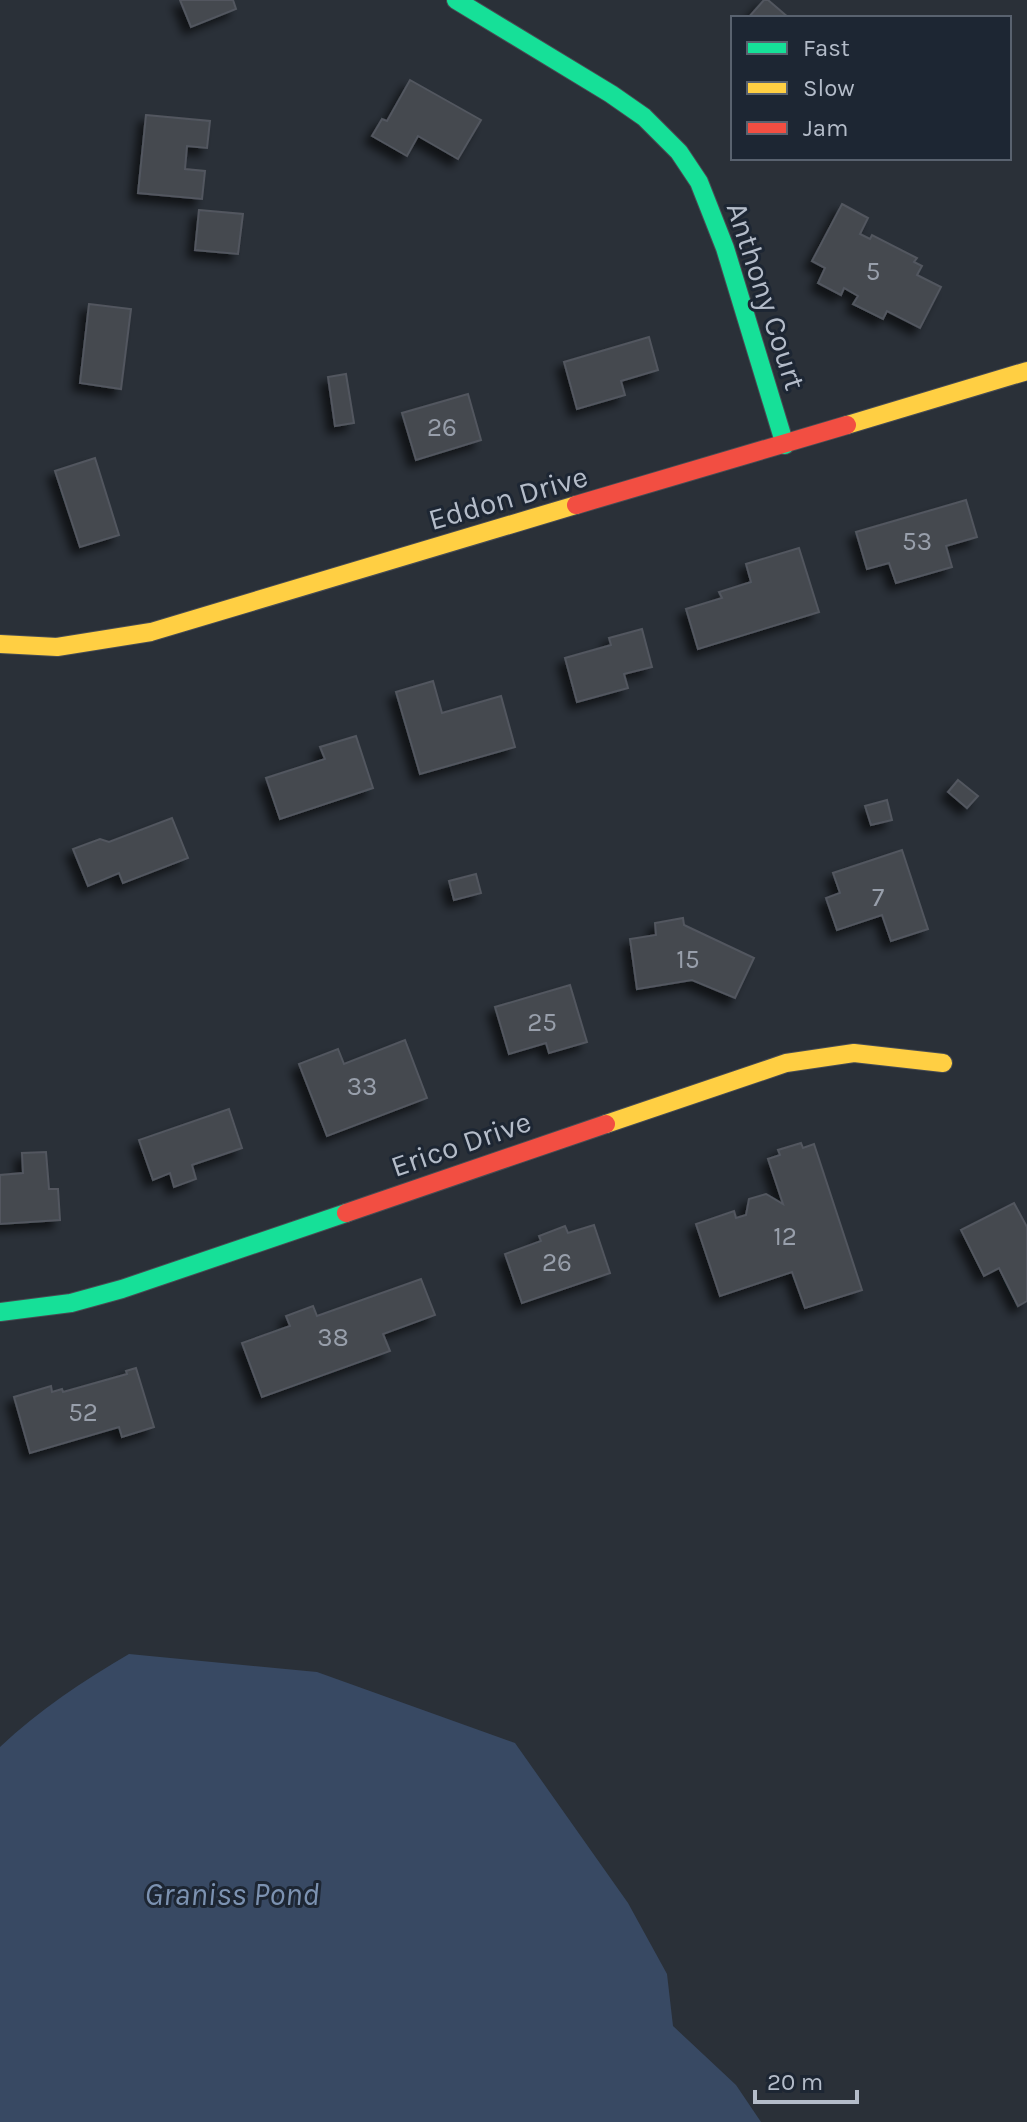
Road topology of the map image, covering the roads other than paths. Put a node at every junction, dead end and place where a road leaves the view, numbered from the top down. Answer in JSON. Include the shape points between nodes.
{"nodes":[{"id":1,"x":456,"y":0,"type":"edge"},
{"id":2,"x":1026,"y":373,"type":"edge"},
{"id":3,"x":785,"y":445,"type":"junction"},
{"id":4,"x":0,"y":644,"type":"edge"},
{"id":5,"x":943,"y":1063,"type":"dead end"},
{"id":6,"x":0,"y":1312,"type":"edge"}],
"edges":[{"from":1,"to":3,"type":"street","name":"Anthony Court","via":[[611,94],[679,152],[699,182],[725,248]]},
{"from":2,"to":3,"type":"street","name":"Eddon Drive"},
{"from":3,"to":4,"type":"street","name":"Eddon Drive","via":[[151,632],[75,647]]},
{"from":5,"to":6,"type":"street","name":"Erico Drive","via":[[854,1053],[786,1063],[122,1289],[71,1303]]}]}
